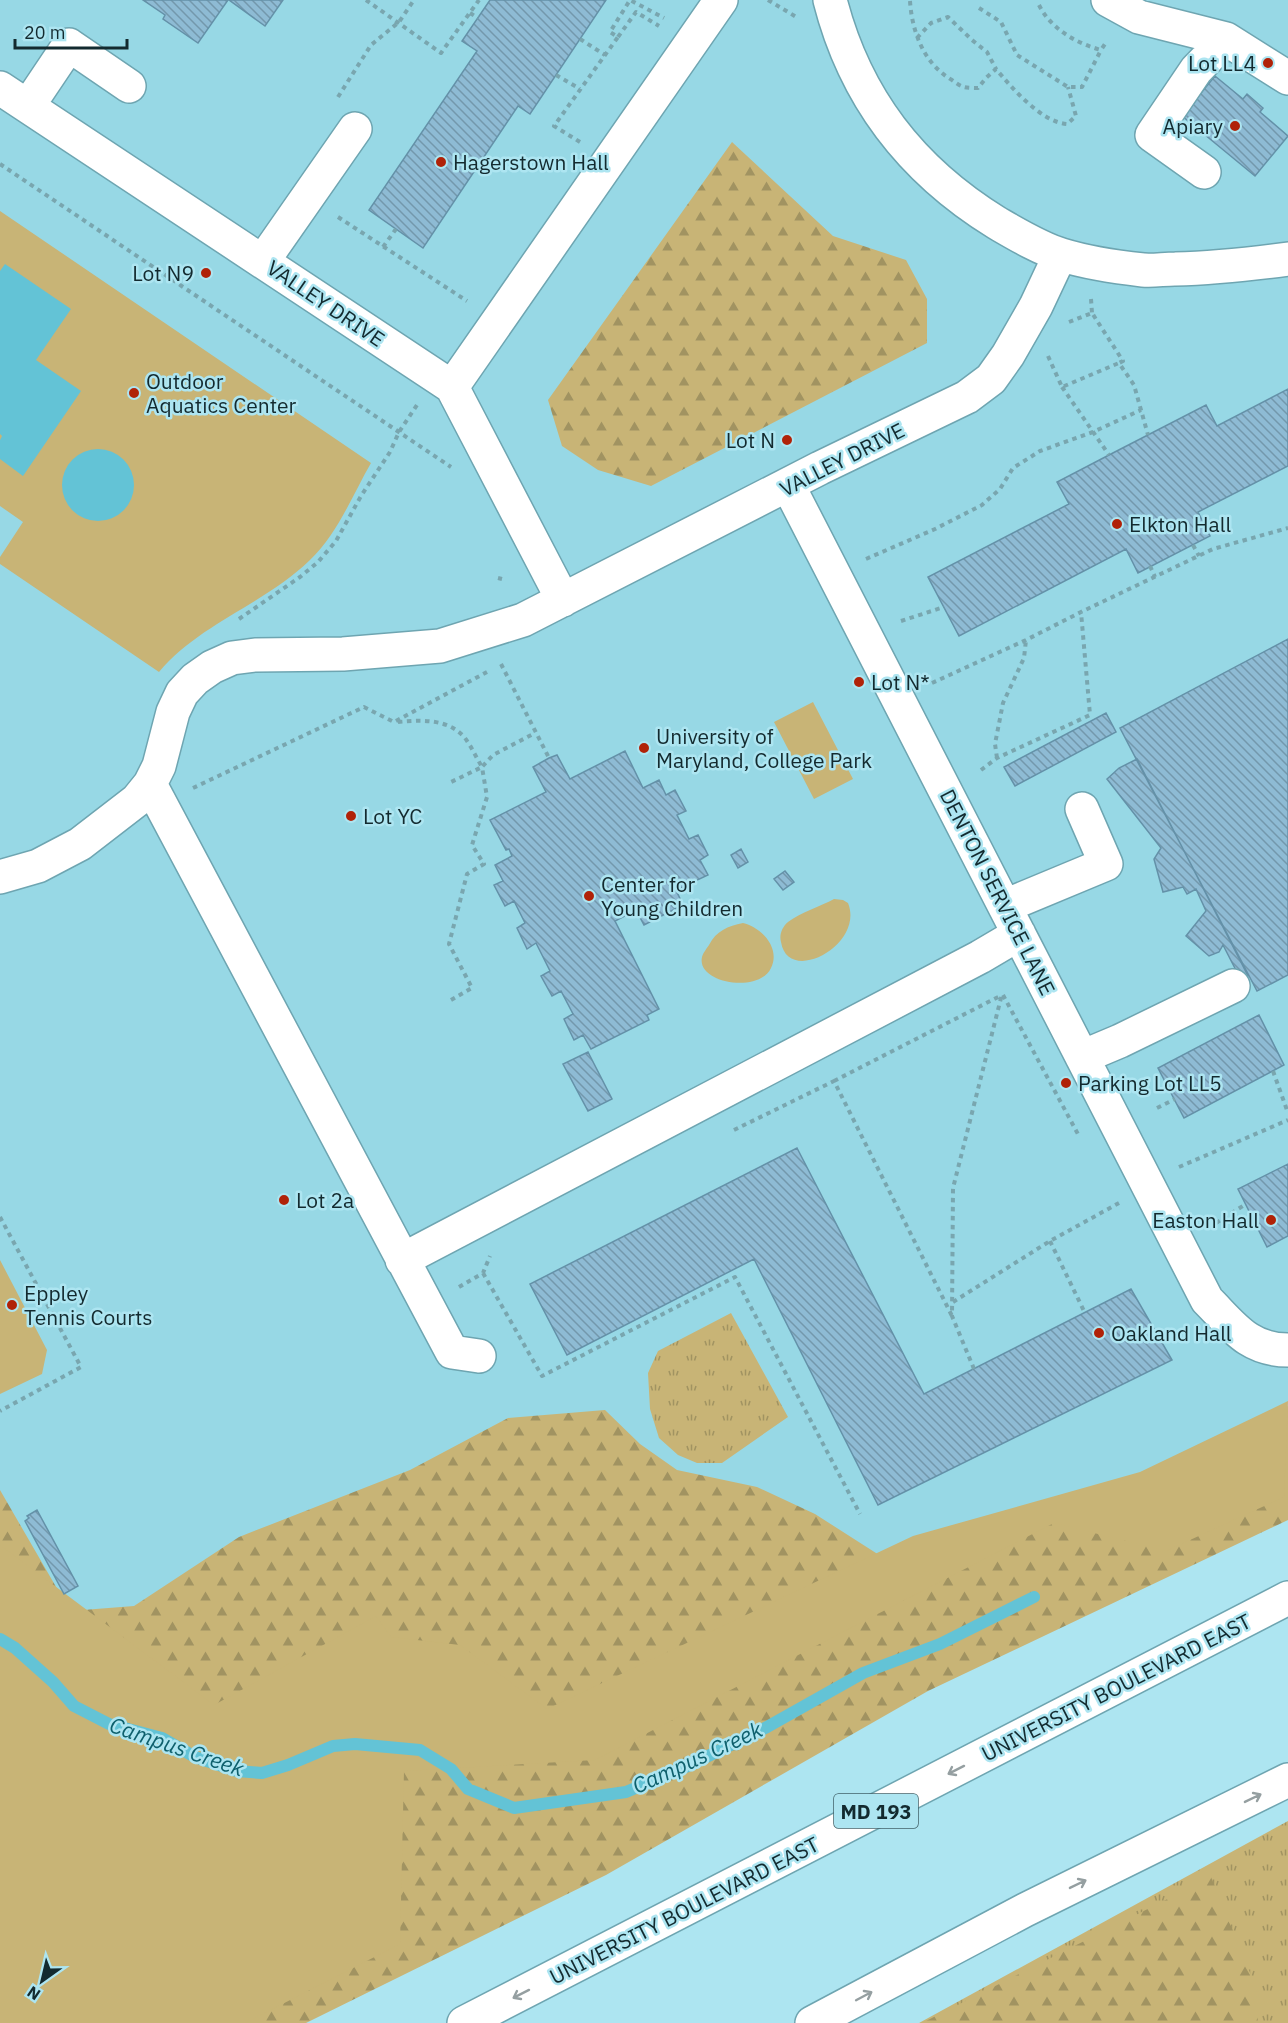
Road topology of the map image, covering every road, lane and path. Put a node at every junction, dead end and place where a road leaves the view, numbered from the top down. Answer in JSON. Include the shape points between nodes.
{"nodes":[{"id":1,"x":366,"y":0,"type":"edge"},
{"id":2,"x":479,"y":0,"type":"edge"},
{"id":3,"x":721,"y":0,"type":"edge"},
{"id":4,"x":768,"y":0,"type":"edge"},
{"id":5,"x":830,"y":0,"type":"edge"},
{"id":6,"x":910,"y":1,"type":"edge"},
{"id":7,"x":1039,"y":5,"type":"dead end"},
{"id":8,"x":1117,"y":5,"type":"edge"},
{"id":9,"x":979,"y":8,"type":"dead end"},
{"id":10,"x":470,"y":13,"type":"junction"},
{"id":11,"x":478,"y":18,"type":"dead end"},
{"id":12,"x":668,"y":20,"type":"dead end"},
{"id":13,"x":806,"y":23,"type":"dead end"},
{"id":14,"x":662,"y":28,"type":"dead end"},
{"id":15,"x":618,"y":37,"type":"junction"},
{"id":16,"x":917,"y":38,"type":"junction"},
{"id":17,"x":580,"y":39,"type":"dead end"},
{"id":18,"x":1226,"y":39,"type":"junction"},
{"id":19,"x":1101,"y":50,"type":"junction"},
{"id":20,"x":604,"y":55,"type":"junction"},
{"id":21,"x":996,"y":69,"type":"junction"},
{"id":22,"x":556,"y":75,"type":"dead end"},
{"id":23,"x":1288,"y":78,"type":"edge"},
{"id":24,"x":129,"y":86,"type":"dead end"},
{"id":25,"x":1068,"y":87,"type":"junction"},
{"id":26,"x":0,"y":88,"type":"edge"},
{"id":27,"x":580,"y":89,"type":"junction"},
{"id":28,"x":28,"y":106,"type":"junction"},
{"id":29,"x":355,"y":129,"type":"dead end"},
{"id":30,"x":580,"y":142,"type":"dead end"},
{"id":31,"x":0,"y":164,"type":"edge"},
{"id":32,"x":1204,"y":172,"type":"dead end"},
{"id":33,"x":308,"y":196,"type":"junction"},
{"id":34,"x":396,"y":229,"type":"dead end"},
{"id":35,"x":383,"y":247,"type":"junction"},
{"id":36,"x":1060,"y":255,"type":"junction"},
{"id":37,"x":1288,"y":259,"type":"edge"},
{"id":38,"x":263,"y":261,"type":"junction"},
{"id":39,"x":1091,"y":296,"type":"dead end"},
{"id":40,"x":473,"y":305,"type":"dead end"},
{"id":41,"x":1092,"y":313,"type":"junction"},
{"id":42,"x":1062,"y":324,"type":"dead end"},
{"id":43,"x":1044,"y":347,"type":"dead end"},
{"id":44,"x":1119,"y":363,"type":"junction"},
{"id":45,"x":452,"y":387,"type":"junction"},
{"id":46,"x":1062,"y":387,"type":"junction"},
{"id":47,"x":1141,"y":410,"type":"junction"},
{"id":48,"x":1093,"y":432,"type":"junction"},
{"id":49,"x":1148,"y":435,"type":"dead end"},
{"id":50,"x":390,"y":452,"type":"dead end"},
{"id":51,"x":1109,"y":455,"type":"dead end"},
{"id":52,"x":457,"y":471,"type":"dead end"},
{"id":53,"x":789,"y":485,"type":"junction"},
{"id":54,"x":1288,"y":528,"type":"edge"},
{"id":55,"x":1193,"y":545,"type":"dead end"},
{"id":56,"x":1199,"y":556,"type":"junction"},
{"id":57,"x":861,"y":561,"type":"dead end"},
{"id":58,"x":1150,"y":566,"type":"dead end"},
{"id":59,"x":1155,"y":577,"type":"junction"},
{"id":60,"x":563,"y":600,"type":"junction"},
{"id":61,"x":944,"y":607,"type":"dead end"},
{"id":62,"x":1081,"y":612,"type":"junction"},
{"id":63,"x":238,"y":620,"type":"dead end"},
{"id":64,"x":901,"y":621,"type":"dead end"},
{"id":65,"x":1026,"y":640,"type":"junction"},
{"id":66,"x":932,"y":683,"type":"dead end"},
{"id":67,"x":394,"y":722,"type":"junction"},
{"id":68,"x":536,"y":733,"type":"junction"},
{"id":69,"x":549,"y":758,"type":"dead end"},
{"id":70,"x":997,"y":758,"type":"junction"},
{"id":71,"x":482,"y":767,"type":"junction"},
{"id":72,"x":981,"y":770,"type":"dead end"},
{"id":73,"x":449,"y":783,"type":"dead end"},
{"id":74,"x":155,"y":794,"type":"junction"},
{"id":75,"x":1082,"y":809,"type":"dead end"},
{"id":76,"x":0,"y":877,"type":"edge"},
{"id":77,"x":1012,"y":920,"type":"junction"},
{"id":78,"x":1233,"y":986,"type":"dead end"},
{"id":79,"x":1002,"y":994,"type":"junction"},
{"id":80,"x":451,"y":1000,"type":"dead end"},
{"id":81,"x":1082,"y":1057,"type":"junction"},
{"id":82,"x":1272,"y":1071,"type":"dead end"},
{"id":83,"x":834,"y":1081,"type":"junction"},
{"id":84,"x":1174,"y":1099,"type":"dead end"},
{"id":85,"x":1157,"y":1108,"type":"dead end"},
{"id":86,"x":1288,"y":1113,"type":"edge"},
{"id":87,"x":1288,"y":1120,"type":"edge"},
{"id":88,"x":725,"y":1134,"type":"dead end"},
{"id":89,"x":1082,"y":1142,"type":"dead end"},
{"id":90,"x":1184,"y":1164,"type":"dead end"},
{"id":91,"x":1110,"y":1195,"type":"dead end"},
{"id":92,"x":1127,"y":1199,"type":"dead end"},
{"id":93,"x":1246,"y":1204,"type":"dead end"},
{"id":94,"x":1116,"y":1205,"type":"junction"},
{"id":95,"x":0,"y":1217,"type":"edge"},
{"id":96,"x":1216,"y":1223,"type":"dead end"},
{"id":97,"x":1050,"y":1241,"type":"junction"},
{"id":98,"x":491,"y":1254,"type":"dead end"},
{"id":99,"x":402,"y":1260,"type":"junction"},
{"id":100,"x":483,"y":1273,"type":"junction"},
{"id":101,"x":419,"y":1292,"type":"junction"},
{"id":102,"x":952,"y":1302,"type":"junction"},
{"id":103,"x":1084,"y":1311,"type":"dead end"},
{"id":104,"x":952,"y":1316,"type":"junction"},
{"id":105,"x":1288,"y":1350,"type":"edge"},
{"id":106,"x":480,"y":1356,"type":"dead end"},
{"id":107,"x":974,"y":1369,"type":"dead end"},
{"id":108,"x":0,"y":1411,"type":"edge"},
{"id":109,"x":860,"y":1514,"type":"dead end"},
{"id":110,"x":1288,"y":1598,"type":"edge"},
{"id":111,"x":1288,"y":1780,"type":"edge"},
{"id":112,"x":464,"y":2023,"type":"edge"},
{"id":113,"x":812,"y":2023,"type":"edge"}],
"edges":[{"from":1,"to":10,"type":"path","via":[[441,53]]},
{"from":2,"to":10,"type":"path"},
{"from":3,"to":45,"type":"street"},
{"from":4,"to":13,"type":"path"},
{"from":5,"to":36,"type":"street","via":[[836,26],[857,75],[880,116],[912,155],[980,212]]},
{"from":6,"to":16,"type":"path"},
{"from":7,"to":19,"type":"path","via":[[1043,14],[1066,35]]},
{"from":8,"to":18,"type":"street","via":[[1139,17]]},
{"from":8,"to":19,"type":"path"},
{"from":9,"to":25,"type":"path","via":[[1001,22],[1017,55]]},
{"from":10,"to":11,"type":"path"},
{"from":12,"to":15,"type":"path","via":[[630,0],[610,32]]},
{"from":14,"to":15,"type":"path","via":[[636,12]]},
{"from":15,"to":20,"type":"path"},
{"from":16,"to":21,"type":"path","via":[[942,74],[963,87],[978,88]]},
{"from":16,"to":21,"type":"path","via":[[931,23],[948,17],[987,52]]},
{"from":17,"to":20,"type":"path"},
{"from":18,"to":23,"type":"street"},
{"from":18,"to":32,"type":"street","via":[[1196,70],[1152,135]]},
{"from":19,"to":25,"type":"path","via":[[1082,87]]},
{"from":20,"to":27,"type":"path"},
{"from":21,"to":25,"type":"path","via":[[1014,90],[1054,123],[1067,124],[1076,116]]},
{"from":22,"to":27,"type":"path"},
{"from":24,"to":28,"type":"street","via":[[69,45]]},
{"from":26,"to":28,"type":"street","name":"VALLEY DRIVE"},
{"from":27,"to":30,"type":"path","via":[[554,126]]},
{"from":28,"to":38,"type":"street","name":"VALLEY DRIVE"},
{"from":29,"to":33,"type":"street"},
{"from":31,"to":52,"type":"path"},
{"from":33,"to":35,"type":"path"},
{"from":33,"to":38,"type":"street"},
{"from":34,"to":35,"type":"path"},
{"from":35,"to":40,"type":"path"},
{"from":36,"to":37,"type":"street","via":[[1145,270],[1217,268]]},
{"from":36,"to":53,"type":"street","name":"VALLEY DRIVE","via":[[1014,346],[991,379],[967,397]]},
{"from":38,"to":45,"type":"street","name":"VALLEY DRIVE"},
{"from":39,"to":41,"type":"path"},
{"from":41,"to":42,"type":"path"},
{"from":41,"to":44,"type":"path","via":[[1123,361]]},
{"from":43,"to":46,"type":"path"},
{"from":44,"to":46,"type":"path"},
{"from":44,"to":47,"type":"path","via":[[1134,385]]},
{"from":45,"to":60,"type":"street","name":"VALLEY DRIVE"},
{"from":46,"to":48,"type":"path"},
{"from":47,"to":48,"type":"path"},
{"from":47,"to":49,"type":"path"},
{"from":48,"to":51,"type":"path"},
{"from":48,"to":57,"type":"path","via":[[1040,451],[1013,468],[1000,489],[982,505]]},
{"from":50,"to":63,"type":"path","via":[[336,541],[318,562]]},
{"from":53,"to":60,"type":"street","name":"VALLEY DRIVE"},
{"from":53,"to":77,"type":"street","name":"DENTON SERVICE LANE"},
{"from":54,"to":56,"type":"path"},
{"from":55,"to":56,"type":"path"},
{"from":56,"to":59,"type":"path"},
{"from":58,"to":59,"type":"path"},
{"from":59,"to":62,"type":"path"},
{"from":60,"to":74,"type":"street","name":"VALLEY DRIVE","via":[[523,620],[440,646],[342,654],[255,655],[232,658],[212,667],[182,693],[173,712]]},
{"from":61,"to":64,"type":"path"},
{"from":62,"to":65,"type":"path"},
{"from":62,"to":70,"type":"path","via":[[1090,715]]},
{"from":65,"to":66,"type":"path"},
{"from":65,"to":70,"type":"path","via":[[1024,658],[1003,702],[995,744]]},
{"from":67,"to":68,"type":"path","via":[[501,664]]},
{"from":67,"to":71,"type":"path","via":[[428,719],[447,725],[464,737]]},
{"from":67,"to":74,"type":"path","via":[[364,707]]},
{"from":68,"to":69,"type":"path"},
{"from":68,"to":71,"type":"path","via":[[493,755]]},
{"from":70,"to":72,"type":"path"},
{"from":71,"to":73,"type":"path"},
{"from":71,"to":80,"type":"path","via":[[487,797],[472,845],[484,864],[467,874],[449,944],[472,988]]},
{"from":74,"to":76,"type":"street","name":"VALLEY DRIVE","via":[[80,844],[38,866]]},
{"from":74,"to":99,"type":"street"},
{"from":75,"to":77,"type":"street","via":[[1106,864]]},
{"from":77,"to":81,"type":"street","name":"DENTON SERVICE LANE"},
{"from":77,"to":99,"type":"street","via":[[980,957]]},
{"from":78,"to":81,"type":"street"},
{"from":79,"to":83,"type":"path"},
{"from":79,"to":89,"type":"path"},
{"from":79,"to":102,"type":"path","via":[[953,1188]]},
{"from":81,"to":105,"type":"street","name":"DENTON SERVICE LANE","via":[[1207,1300],[1255,1344]]},
{"from":82,"to":86,"type":"path"},
{"from":83,"to":88,"type":"path"},
{"from":83,"to":104,"type":"path"},
{"from":84,"to":85,"type":"path"},
{"from":87,"to":90,"type":"path"},
{"from":91,"to":94,"type":"path"},
{"from":92,"to":94,"type":"path"},
{"from":93,"to":96,"type":"path"},
{"from":94,"to":97,"type":"path"},
{"from":95,"to":108,"type":"path","via":[[81,1367]]},
{"from":97,"to":102,"type":"path"},
{"from":97,"to":103,"type":"path"},
{"from":98,"to":100,"type":"path"},
{"from":99,"to":101,"type":"street"},
{"from":100,"to":101,"type":"path","via":[[441,1296]]},
{"from":100,"to":109,"type":"path","via":[[542,1376],[735,1277]]},
{"from":101,"to":106,"type":"street","via":[[452,1352]]},
{"from":102,"to":104,"type":"path"},
{"from":104,"to":107,"type":"path"},
{"from":110,"to":112,"type":"street","name":"UNIVERSITY BOULEVARD EAST","number":"MD 193","one_way":true},
{"from":113,"to":111,"type":"street","one_way":true,"via":[[1025,1910]]}]}
